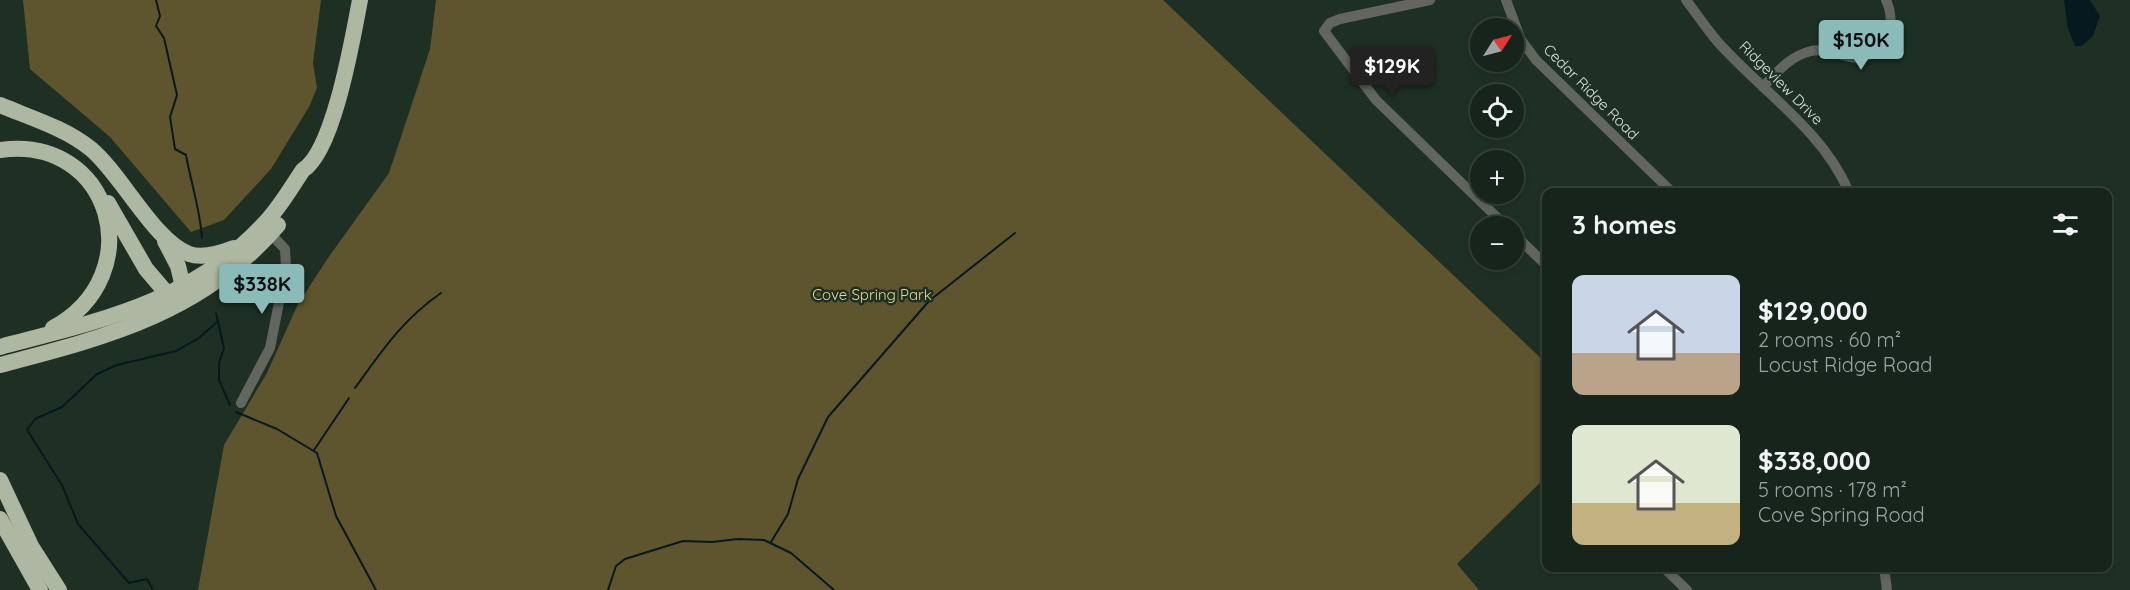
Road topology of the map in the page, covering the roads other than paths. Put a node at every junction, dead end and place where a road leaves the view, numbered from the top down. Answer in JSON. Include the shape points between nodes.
{"nodes":[{"id":1,"x":360,"y":0,"type":"edge"},
{"id":2,"x":1430,"y":0,"type":"edge"},
{"id":3,"x":1506,"y":0,"type":"edge"},
{"id":4,"x":1686,"y":0,"type":"edge"},
{"id":5,"x":1886,"y":0,"type":"edge"},
{"id":6,"x":1763,"y":87,"type":"junction"},
{"id":7,"x":0,"y":105,"type":"edge"},
{"id":8,"x":0,"y":150,"type":"edge"},
{"id":9,"x":72,"y":166,"type":"junction"},
{"id":10,"x":1668,"y":188,"type":"edge"},
{"id":11,"x":1846,"y":188,"type":"edge"},
{"id":12,"x":1496,"y":216,"type":"edge"},
{"id":13,"x":156,"y":226,"type":"junction"},
{"id":14,"x":267,"y":229,"type":"junction"},
{"id":15,"x":246,"y":242,"type":"junction"},
{"id":16,"x":1524,"y":244,"type":"edge"},
{"id":17,"x":1542,"y":261,"type":"edge"},
{"id":18,"x":179,"y":298,"type":"junction"},
{"id":19,"x":34,"y":338,"type":"junction"},
{"id":20,"x":0,"y":346,"type":"edge"},
{"id":21,"x":0,"y":364,"type":"edge"},
{"id":22,"x":241,"y":403,"type":"dead end"},
{"id":23,"x":0,"y":480,"type":"edge"},
{"id":24,"x":0,"y":519,"type":"edge"},
{"id":25,"x":1668,"y":572,"type":"edge"},
{"id":26,"x":1885,"y":572,"type":"edge"},
{"id":27,"x":40,"y":590,"type":"edge"},
{"id":28,"x":59,"y":590,"type":"edge"},
{"id":29,"x":1687,"y":590,"type":"edge"},
{"id":30,"x":1887,"y":590,"type":"edge"}],
"edges":[{"from":1,"to":14,"type":"highway","via":[[335,108],[310,165],[311,173]]},
{"from":2,"to":12,"type":"street","via":[[1340,19],[1324,31],[1376,100]]},
{"from":3,"to":10,"type":"street","name":"Cedar Ridge Road","via":[[1521,40],[1536,60]]},
{"from":4,"to":6,"type":"street","name":"Ridgeview Drive","via":[[1717,40]]},
{"from":5,"to":6,"type":"street","via":[[1888,33],[1873,51],[1845,58],[1821,50],[1809,51],[1783,65]]},
{"from":6,"to":11,"type":"street","name":"Ridgeview Drive","via":[[1821,144]]},
{"from":7,"to":13,"type":"highway","via":[[86,145]]},
{"from":8,"to":9,"type":"highway","via":[[42,152]]},
{"from":9,"to":18,"type":"highway","via":[[100,192],[147,269]]},
{"from":9,"to":19,"type":"highway","via":[[95,190],[106,215],[106,268],[95,292],[78,311]]},
{"from":13,"to":15,"type":"highway","via":[[191,255],[218,254]]},
{"from":13,"to":18,"type":"highway","via":[[174,256]]},
{"from":14,"to":15,"type":"highway"},
{"from":14,"to":18,"type":"highway","via":[[238,266]]},
{"from":14,"to":22,"type":"street","via":[[286,254],[285,275],[270,348]]},
{"from":15,"to":18,"type":"highway"},
{"from":16,"to":17,"type":"street"},
{"from":18,"to":19,"type":"highway"},
{"from":18,"to":21,"type":"highway","via":[[129,328]]},
{"from":19,"to":20,"type":"highway"},
{"from":23,"to":28,"type":"highway","via":[[31,546]]},
{"from":24,"to":27,"type":"highway"},
{"from":25,"to":29,"type":"street"},
{"from":26,"to":30,"type":"street"}]}
